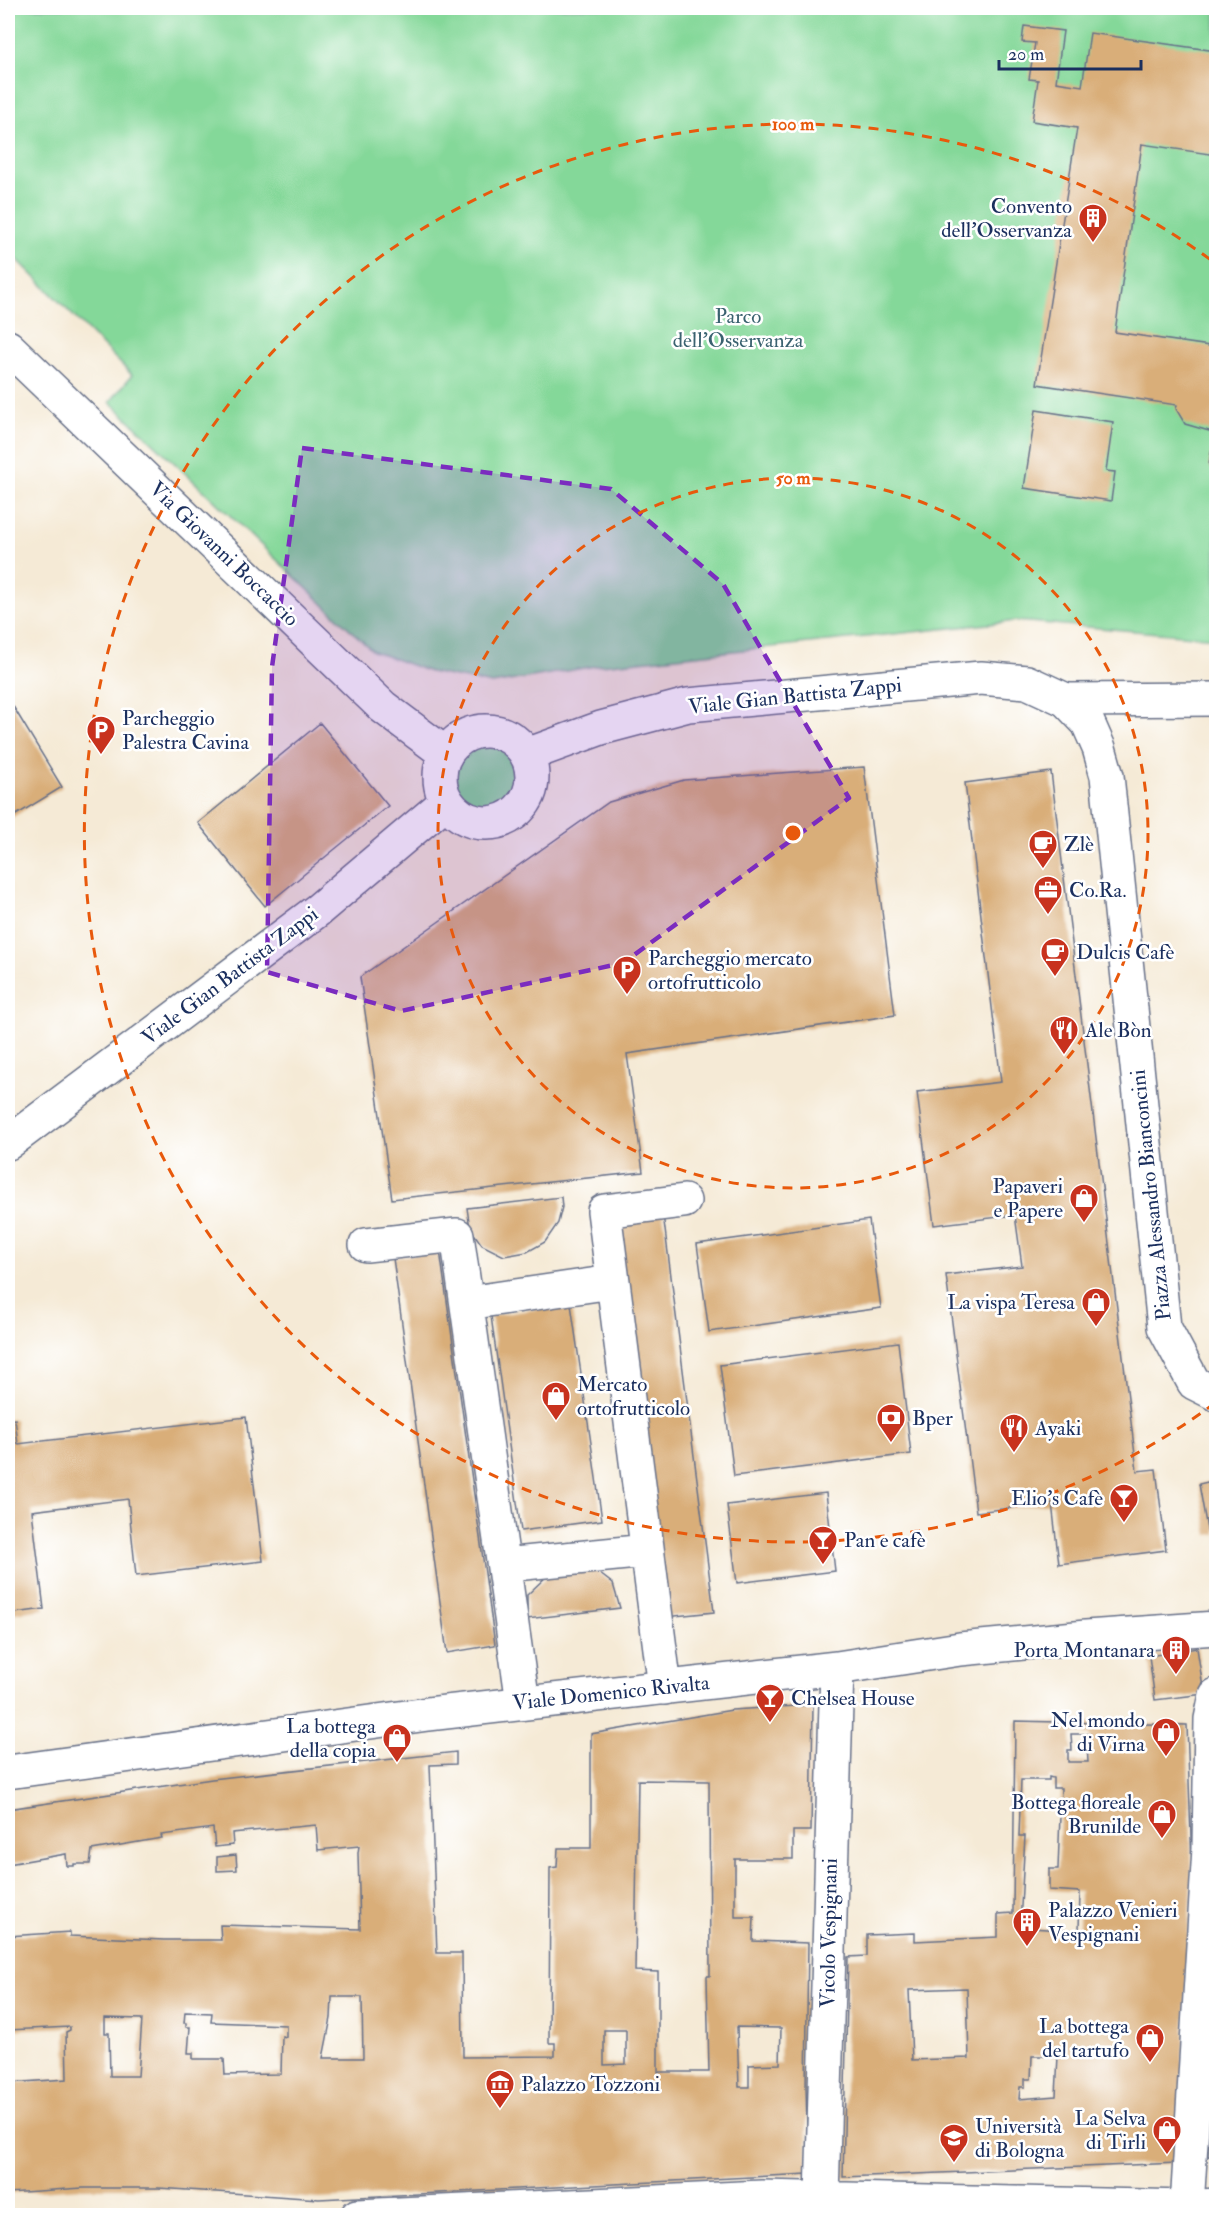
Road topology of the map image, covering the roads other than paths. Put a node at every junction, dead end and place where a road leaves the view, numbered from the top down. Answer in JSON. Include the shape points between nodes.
{"nodes":[{"id":1,"x":8,"y":347,"type":"edge"},
{"id":2,"x":1216,"y":699,"type":"edge"},
{"id":3,"x":1066,"y":700,"type":"junction"},
{"id":4,"x":446,"y":754,"type":"junction"},
{"id":5,"x":527,"y":754,"type":"junction"},
{"id":6,"x":447,"y":801,"type":"junction"},
{"id":7,"x":8,"y":1143,"type":"edge"},
{"id":8,"x":684,"y":1201,"type":"dead end"},
{"id":9,"x":366,"y":1245,"type":"dead end"},
{"id":10,"x":612,"y":1282,"type":"junction"},
{"id":11,"x":467,"y":1303,"type":"junction"},
{"id":12,"x":1216,"y":1394,"type":"edge"},
{"id":13,"x":647,"y":1551,"type":"junction"},
{"id":14,"x":504,"y":1565,"type":"junction"},
{"id":15,"x":1216,"y":1629,"type":"edge"},
{"id":16,"x":837,"y":1668,"type":"junction"},
{"id":17,"x":665,"y":1688,"type":"junction"},
{"id":18,"x":1216,"y":1695,"type":"edge"},
{"id":19,"x":523,"y":1703,"type":"junction"},
{"id":20,"x":8,"y":1772,"type":"edge"},
{"id":21,"x":1213,"y":1848,"type":"edge"},
{"id":22,"x":822,"y":2198,"type":"junction"},
{"id":23,"x":763,"y":2206,"type":"edge"},
{"id":24,"x":1202,"y":2206,"type":"edge"},
{"id":25,"x":989,"y":2209,"type":"edge"},
{"id":26,"x":357,"y":2216,"type":"edge"}],
"edges":[{"from":1,"to":4,"type":"street","name":"Via Giovanni Boccaccio","via":[[383,707]]},
{"from":2,"to":3,"type":"street"},
{"from":3,"to":5,"type":"street","name":"Viale Gian Battista Zappi","via":[[1027,682],[981,678],[688,705],[601,728]]},
{"from":3,"to":12,"type":"street","name":"Piazza Alessandro Bianconcini","via":[[1088,723],[1100,748],[1107,777],[1164,1327],[1194,1383]]},
{"from":4,"to":5,"type":"street","via":[[469,734],[485,731],[508,736]]},
{"from":4,"to":6,"type":"street","via":[[440,774]]},
{"from":5,"to":6,"type":"street","via":[[532,775],[530,791],[514,814],[483,823],[458,813]]},
{"from":6,"to":7,"type":"street","name":"Viale Gian Battista Zappi","via":[[318,910]]},
{"from":8,"to":10,"type":"street","via":[[604,1211]]},
{"from":9,"to":11,"type":"street","via":[[458,1234]]},
{"from":10,"to":11,"type":"street"},
{"from":10,"to":13,"type":"street"},
{"from":11,"to":14,"type":"street"},
{"from":13,"to":14,"type":"street"},
{"from":13,"to":17,"type":"street"},
{"from":14,"to":19,"type":"street"},
{"from":15,"to":16,"type":"street","name":"Viale Domenico Rivalta","via":[[960,1649]]},
{"from":16,"to":17,"type":"street","name":"Viale Domenico Rivalta"},
{"from":16,"to":22,"type":"street","name":"Vicolo Vespignani"},
{"from":17,"to":19,"type":"street","name":"Viale Domenico Rivalta"},
{"from":18,"to":21,"type":"street","via":[[1211,1719]]},
{"from":19,"to":20,"type":"street","name":"Viale Domenico Rivalta"},
{"from":21,"to":24,"type":"street"},
{"from":22,"to":23,"type":"street"},
{"from":22,"to":25,"type":"street"},
{"from":23,"to":26,"type":"street"},
{"from":24,"to":25,"type":"street"}]}
